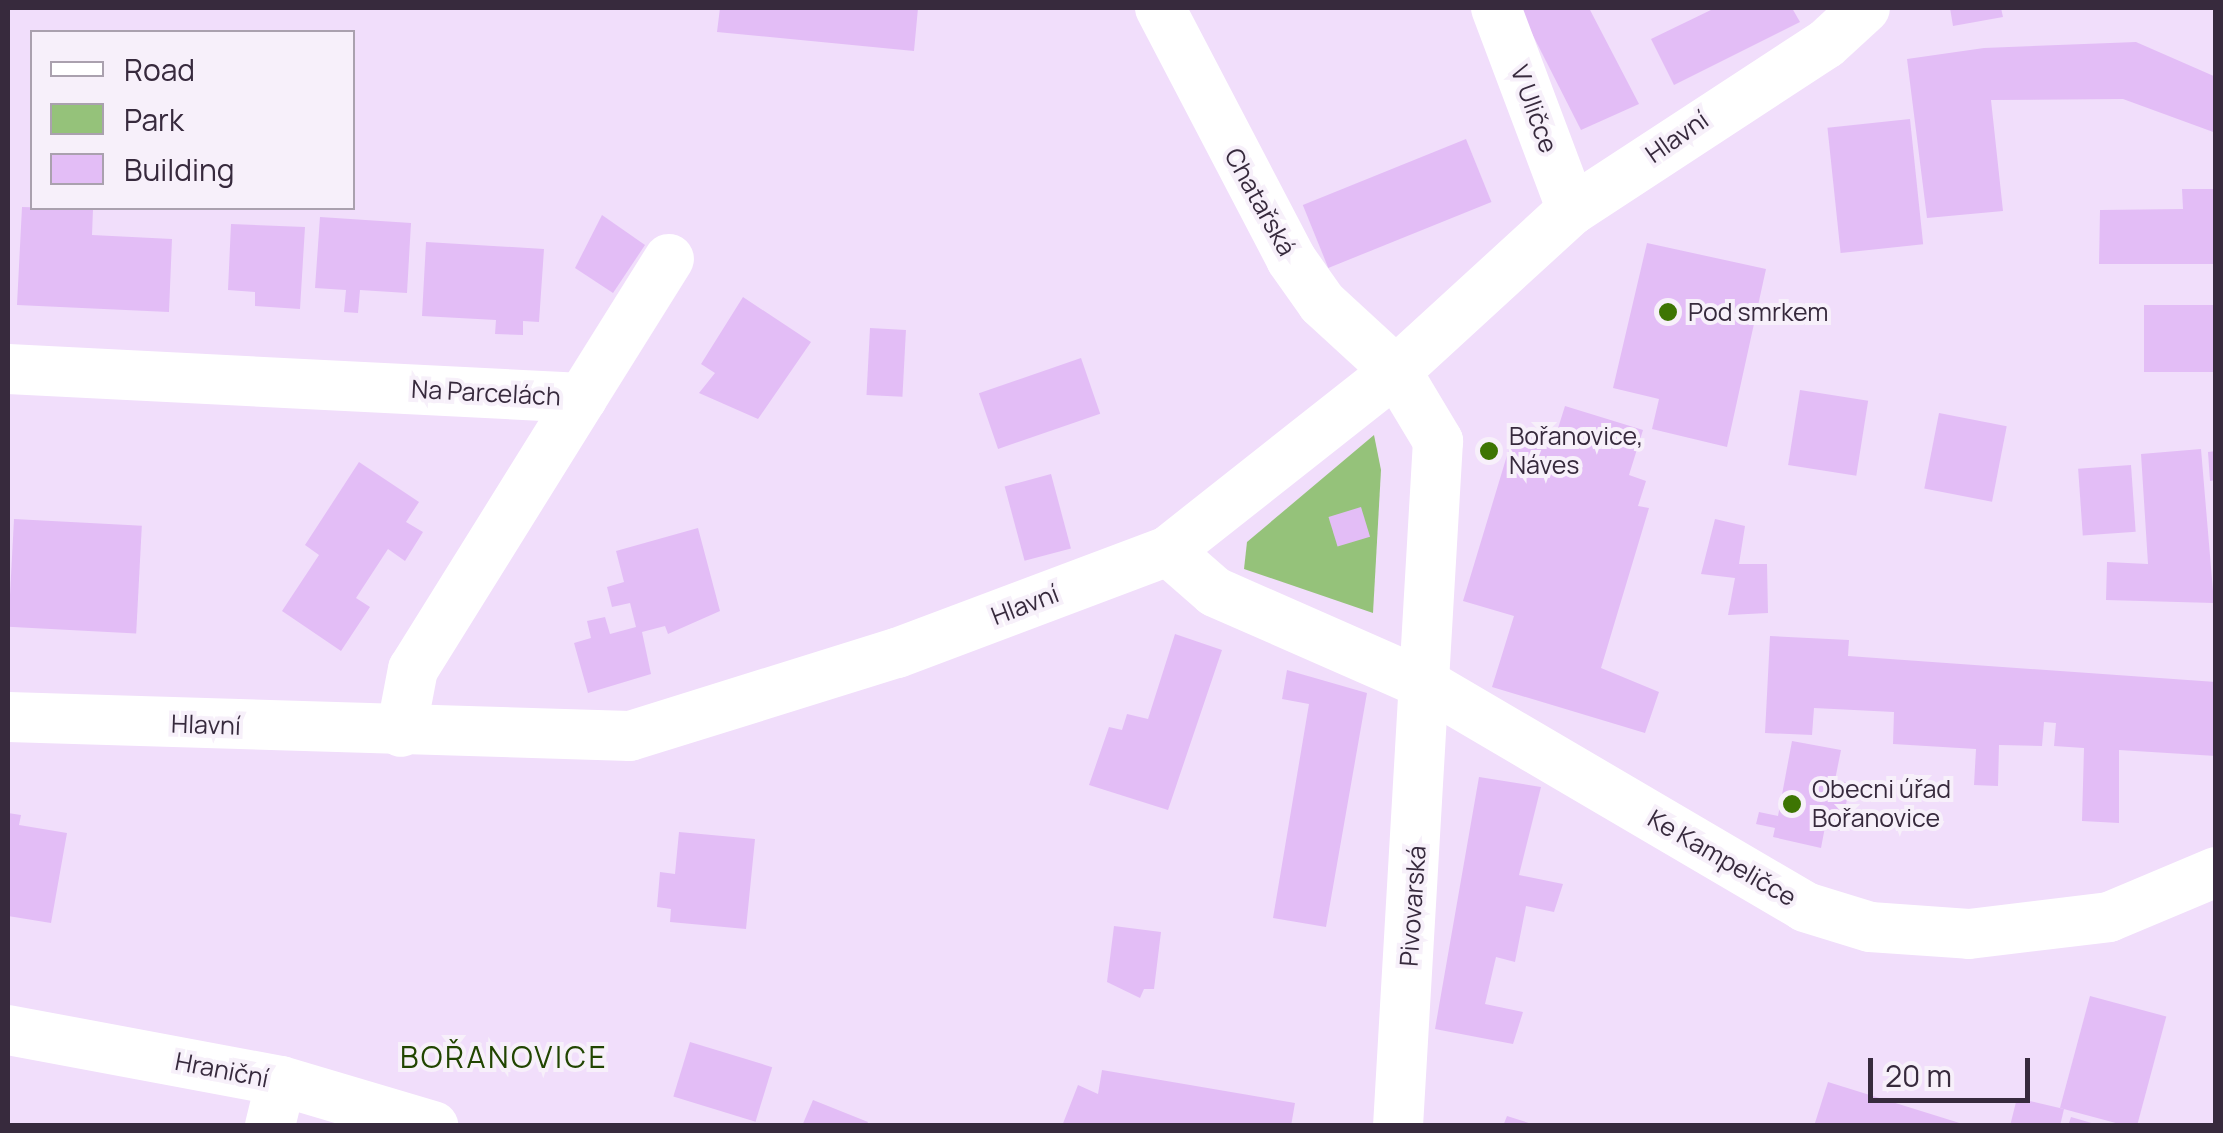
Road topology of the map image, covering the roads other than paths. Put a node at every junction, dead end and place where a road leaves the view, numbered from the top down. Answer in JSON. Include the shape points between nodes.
{"nodes":[{"id":1,"x":1160,"y":8,"type":"edge"},
{"id":2,"x":1496,"y":8,"type":"edge"},
{"id":3,"x":1865,"y":8,"type":"edge"},
{"id":4,"x":1572,"y":210,"type":"junction"},
{"id":5,"x":669,"y":259,"type":"dead end"},
{"id":6,"x":8,"y":369,"type":"edge"},
{"id":7,"x":1396,"y":370,"type":"junction"},
{"id":8,"x":582,"y":398,"type":"junction"},
{"id":9,"x":1168,"y":551,"type":"junction"},
{"id":10,"x":1428,"y":686,"type":"junction"},
{"id":11,"x":8,"y":718,"type":"edge"},
{"id":12,"x":401,"y":732,"type":"junction"},
{"id":13,"x":2216,"y":872,"type":"edge"},
{"id":14,"x":8,"y":1030,"type":"edge"},
{"id":15,"x":275,"y":1103,"type":"edge"},
{"id":16,"x":433,"y":1126,"type":"edge"},
{"id":17,"x":1398,"y":1126,"type":"edge"}],
"edges":[{"from":1,"to":7,"type":"street","name":"Chatařská","via":[[1291,259],[1322,304]]},
{"from":2,"to":4,"type":"street","name":"V Uličce"},
{"from":3,"to":4,"type":"street","name":"Hlavní","via":[[1826,44]]},
{"from":4,"to":7,"type":"street","name":"Hlavní"},
{"from":5,"to":8,"type":"street"},
{"from":6,"to":8,"type":"street","name":"Na Parcelách"},
{"from":7,"to":9,"type":"street","name":"Hlavní"},
{"from":7,"to":10,"type":"street","via":[[1438,441]]},
{"from":8,"to":12,"type":"street","name":"Na Parcelách","via":[[413,670]]},
{"from":9,"to":10,"type":"street","name":"Ke Kampeličce","via":[[1216,592]]},
{"from":9,"to":12,"type":"street","name":"Hlavní","via":[[898,653],[630,736]]},
{"from":10,"to":13,"type":"street","name":"Ke Kampeličce","via":[[1804,907],[1870,928],[1969,934],[2109,917]]},
{"from":10,"to":17,"type":"street","name":"Pivovarská"},
{"from":11,"to":12,"type":"street","name":"Hlavní"},
{"from":14,"to":15,"type":"street","name":"Hraniční"},
{"from":15,"to":16,"type":"street","name":"Hraniční"}]}
